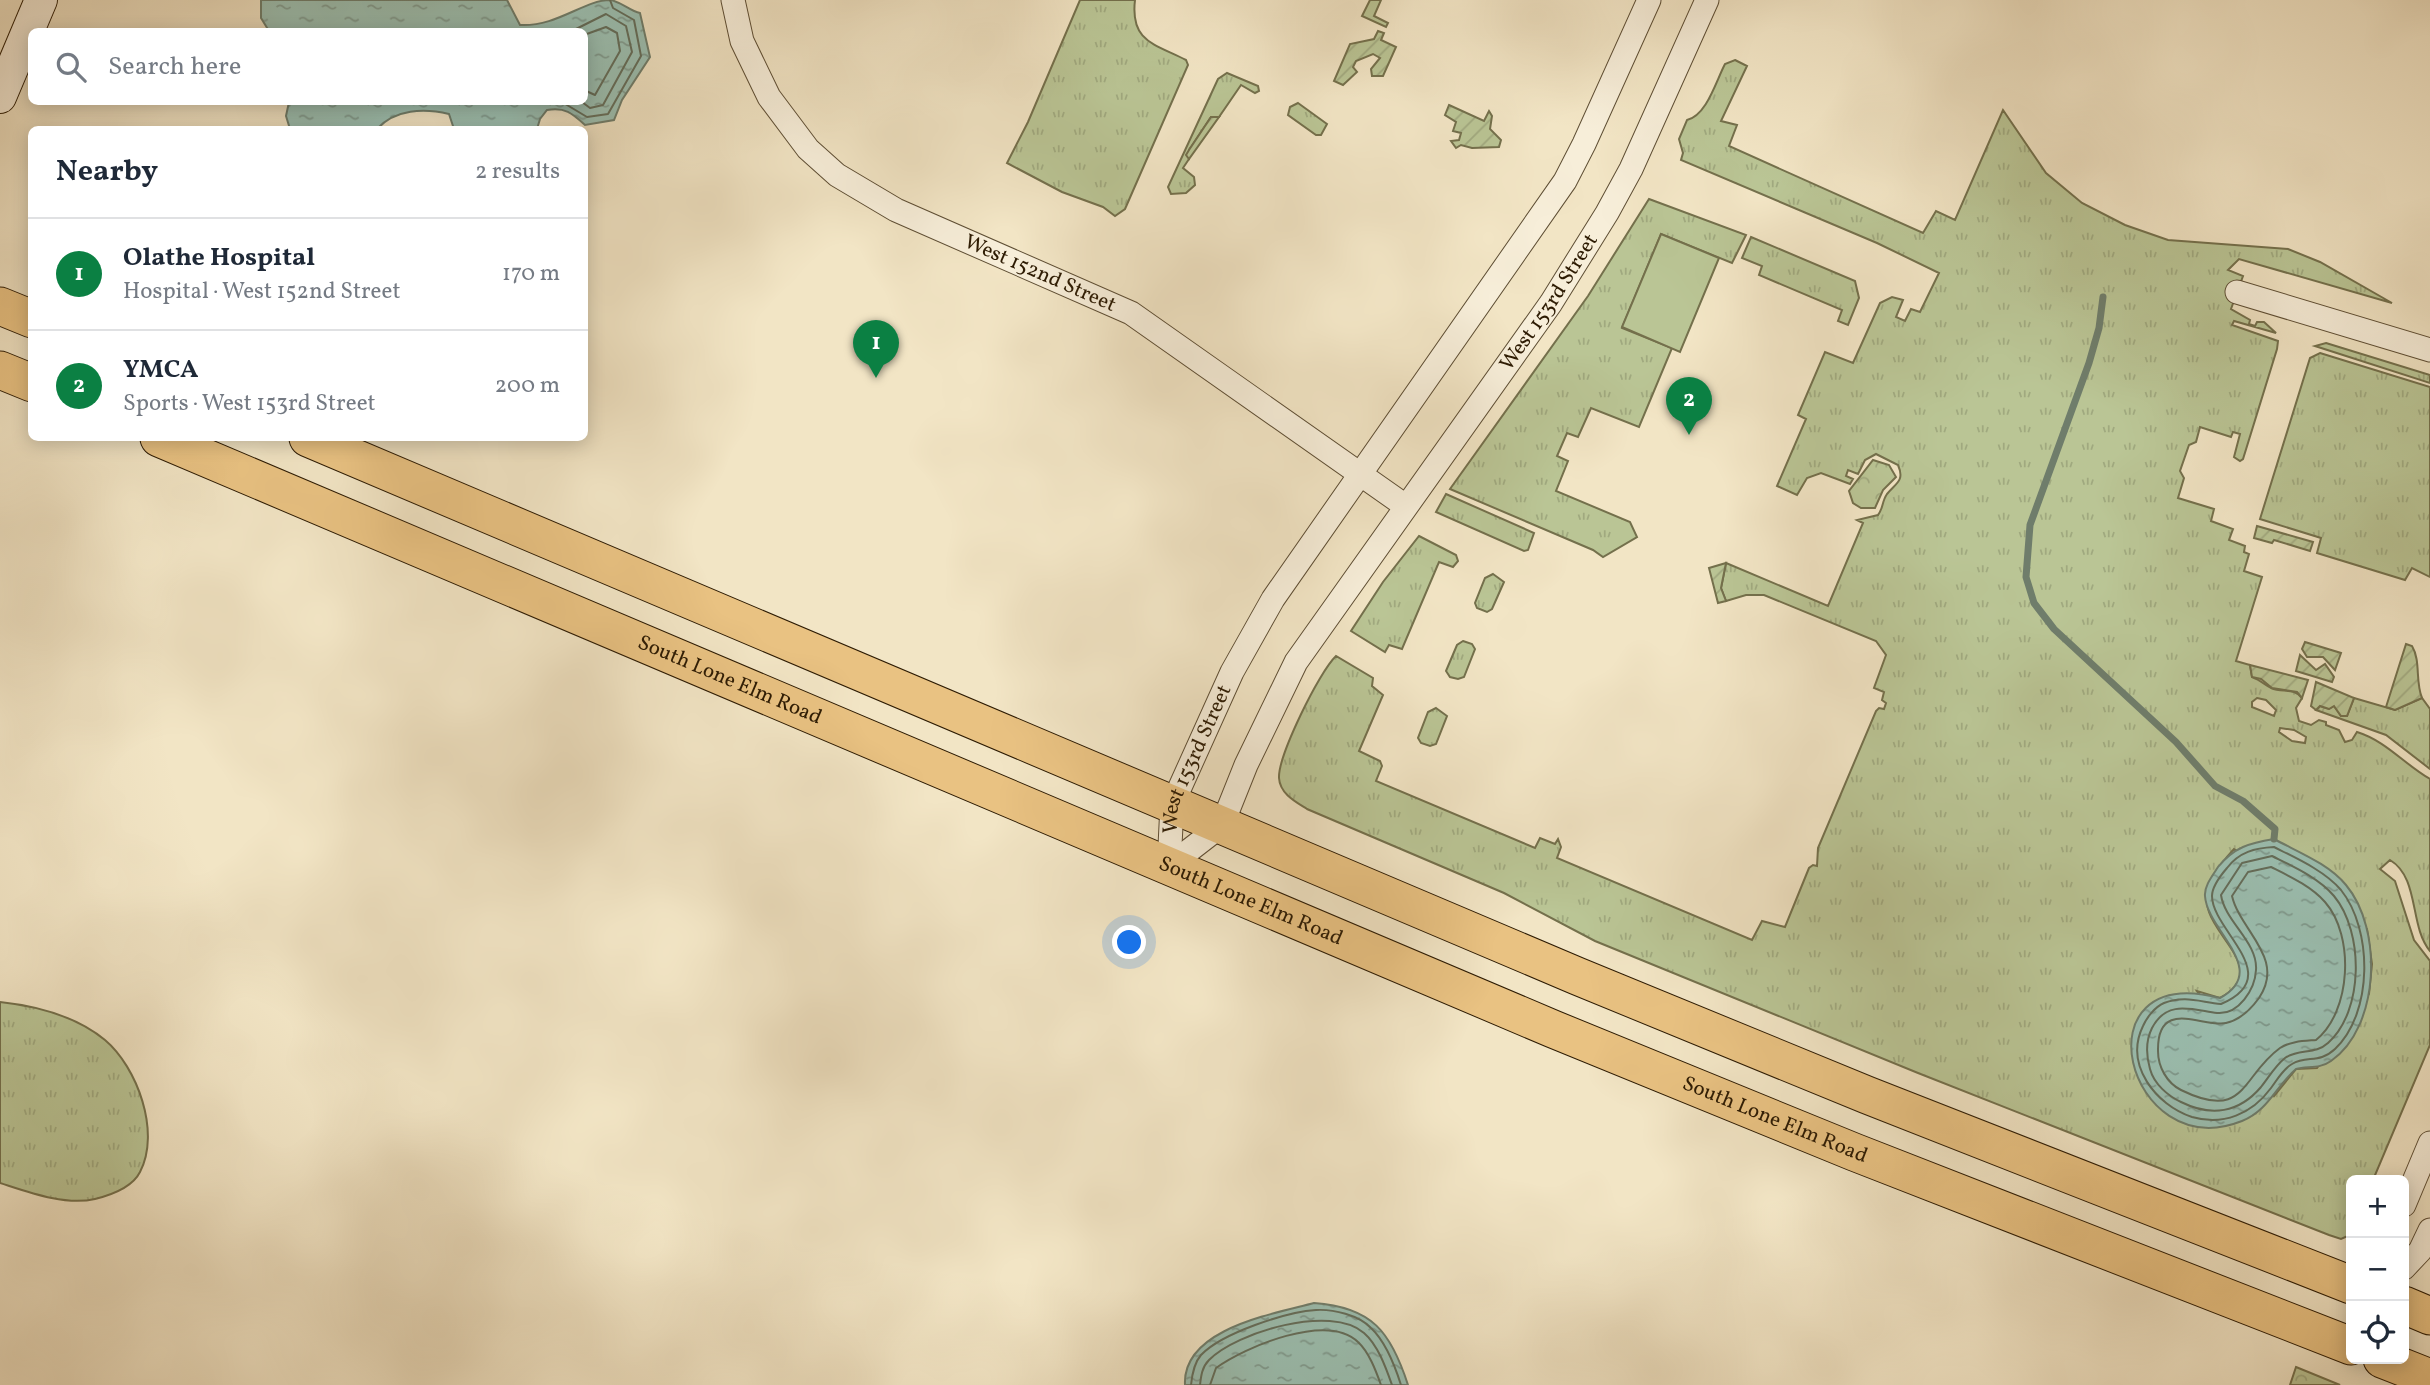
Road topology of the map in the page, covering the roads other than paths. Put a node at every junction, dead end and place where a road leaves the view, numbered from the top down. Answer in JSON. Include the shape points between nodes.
{"nodes":[{"id":1,"x":41,"y":0,"type":"edge"},
{"id":2,"x":733,"y":0,"type":"edge"},
{"id":3,"x":1649,"y":0,"type":"edge"},
{"id":4,"x":1707,"y":0,"type":"edge"},
{"id":5,"x":29,"y":28,"type":"edge"},
{"id":6,"x":28,"y":31,"type":"edge"},
{"id":7,"x":0,"y":97,"type":"edge"},
{"id":8,"x":2237,"y":292,"type":"dead end"},
{"id":9,"x":0,"y":306,"type":"edge"},
{"id":10,"x":28,"y":317,"type":"edge"},
{"id":11,"x":2430,"y":350,"type":"edge"},
{"id":12,"x":0,"y":370,"type":"edge"},
{"id":13,"x":28,"y":381,"type":"edge"},
{"id":14,"x":166,"y":441,"type":"edge"},
{"id":15,"x":315,"y":441,"type":"edge"},
{"id":16,"x":1360,"y":473,"type":"junction"},
{"id":17,"x":1404,"y":505,"type":"junction"},
{"id":18,"x":1172,"y":805,"type":"junction"},
{"id":19,"x":1222,"y":825,"type":"junction"},
{"id":20,"x":1169,"y":866,"type":"junction"},
{"id":21,"x":2430,"y":1143,"type":"edge"},
{"id":22,"x":2409,"y":1193,"type":"edge"},
{"id":23,"x":2430,"y":1230,"type":"edge"},
{"id":24,"x":2409,"y":1263,"type":"edge"},
{"id":25,"x":2346,"y":1282,"type":"edge"},
{"id":26,"x":2409,"y":1307,"type":"edge"},
{"id":27,"x":2430,"y":1316,"type":"edge"},
{"id":28,"x":2346,"y":1344,"type":"edge"},
{"id":29,"x":2395,"y":1364,"type":"edge"},
{"id":30,"x":2430,"y":1378,"type":"edge"}],
"edges":[{"from":1,"to":5,"type":"main road"},
{"from":2,"to":16,"type":"street","name":"West 152nd Street","via":[[742,41],[768,97],[808,149],[837,175],[896,210],[1131,313]]},
{"from":3,"to":16,"type":"street","name":"West 153rd Street","via":[[1564,181]]},
{"from":4,"to":17,"type":"street","name":"West 153rd Street","via":[[1607,213],[1550,303]]},
{"from":6,"to":7,"type":"main road"},
{"from":8,"to":11,"type":"street"},
{"from":9,"to":10,"type":"main road"},
{"from":12,"to":13,"type":"main road"},
{"from":14,"to":20,"type":"main road","name":"South Lone Elm Road"},
{"from":15,"to":18,"type":"main road"},
{"from":16,"to":17,"type":"street","name":"West 152nd Street"},
{"from":16,"to":18,"type":"street","name":"West 153rd Street","via":[[1273,599],[1232,673]]},
{"from":17,"to":19,"type":"street","name":"West 153rd Street","via":[[1296,662]]},
{"from":18,"to":19,"type":"main road"},
{"from":18,"to":20,"type":"street","name":"West 153rd Street"},
{"from":19,"to":20,"type":"street","name":"West 153rd Street"},
{"from":19,"to":25,"type":"main road","via":[[1867,1096]]},
{"from":20,"to":28,"type":"main road","name":"South Lone Elm Road","via":[[1854,1152]]},
{"from":21,"to":22,"type":"street"},
{"from":23,"to":24,"type":"street"},
{"from":26,"to":27,"type":"main road"},
{"from":29,"to":30,"type":"main road"}]}
